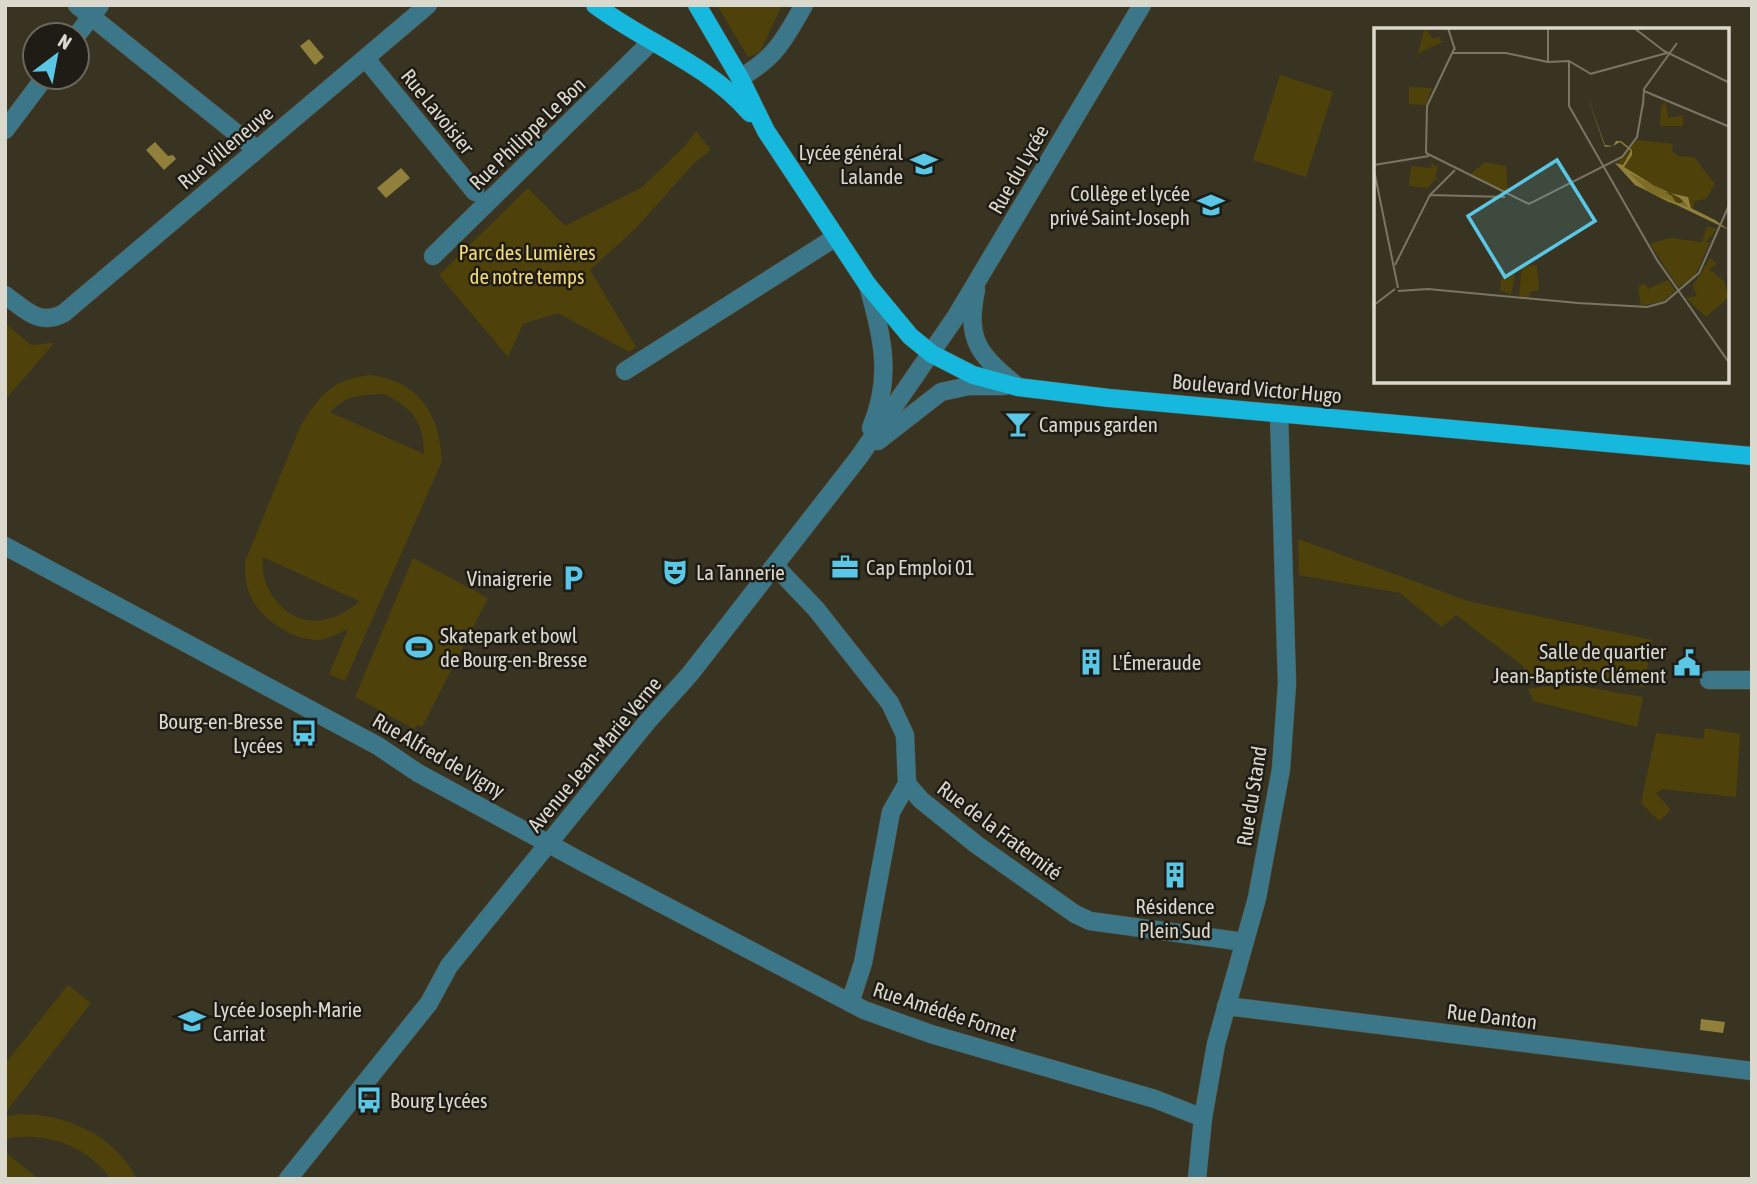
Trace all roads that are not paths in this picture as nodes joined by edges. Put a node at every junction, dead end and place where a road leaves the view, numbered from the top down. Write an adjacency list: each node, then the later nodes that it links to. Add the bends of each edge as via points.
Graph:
1 (428, 5): 8 (street, Rue Villeneuve)
2 (595, 5): 7 (main road)
3 (697, 5): 9 (main road)
4 (804, 5): 9 (street, via 777,50 763,65)
5 (1142, 5): 17 (street, Rue du Lycée)
6 (89, 9): 13 (street)
7 (652, 41): 12 (main road, via 735,96); 16 (street, Rue Philippe Le Bon)
8 (366, 58): 13 (street, Rue Villeneuve); 14 (street, Rue Lavoisier)
9 (740, 78): 12 (main road)
10 (34, 91): 11 (street)
11 (5, 130)
12 (766, 131): 15 (main road, Boulevard Victor Hugo)
13 (256, 149): 19 (street, Rue Villeneuve, via 64,313 48,320)
14 (475, 192)
15 (836, 237): 18 (main road, Boulevard Victor Hugo); 21 (street)
16 (433, 256)
17 (978, 280): 20 (street, Rue du Lycée); 22 (street, via 972,324 976,344)
18 (867, 284): 20 (main road, Boulevard Victor Hugo, via 910,336); 25 (street, via 885,371 879,409)
19 (5, 295)
20 (932, 354): 22 (main road, Boulevard Victor Hugo, via 972,375); 25 (street, Avenue Jean-Marie Verne)
21 (625, 372)
22 (1018, 387): 23 (main road, Boulevard Victor Hugo); 25 (street, via 969,386 942,392)
23 (1279, 413): 24 (main road, Boulevard Victor Hugo); 32 (street, Rue du Stand, via 1287,684 1281,769 1257,898)
24 (1752, 456)
25 (859, 457): 27 (street, Avenue Jean-Marie Verne)
26 (5, 546): 31 (street, Rue Alfred de Vigny)
27 (775, 566): 30 (street, Rue de la Fraternité, via 816,609 890,703 905,735); 31 (street, Avenue Jean-Marie Verne)
28 (1709, 680): 29 (street)
29 (1752, 680)
30 (907, 784): 32 (street, Rue de la Fraternité, via 977,845 1075,914 1090,921); 33 (street, Rue Amédée Fornet, via 891,812 863,964)
31 (550, 844): 33 (street, Rue Alfred de Vigny); 37 (street, Avenue Jean-Marie Verne, via 449,966 429,1003)
32 (1244, 942): 34 (street, Rue du Stand)
33 (850, 1003): 36 (street, Rue Amédée Fornet, via 911,1028 1155,1099)
34 (1226, 1006): 35 (street, Rue Danton); 36 (street, Rue du Stand)
35 (1752, 1071)
36 (1203, 1118): 38 (street, Rue du Stand)
37 (288, 1179)
38 (1197, 1179)

